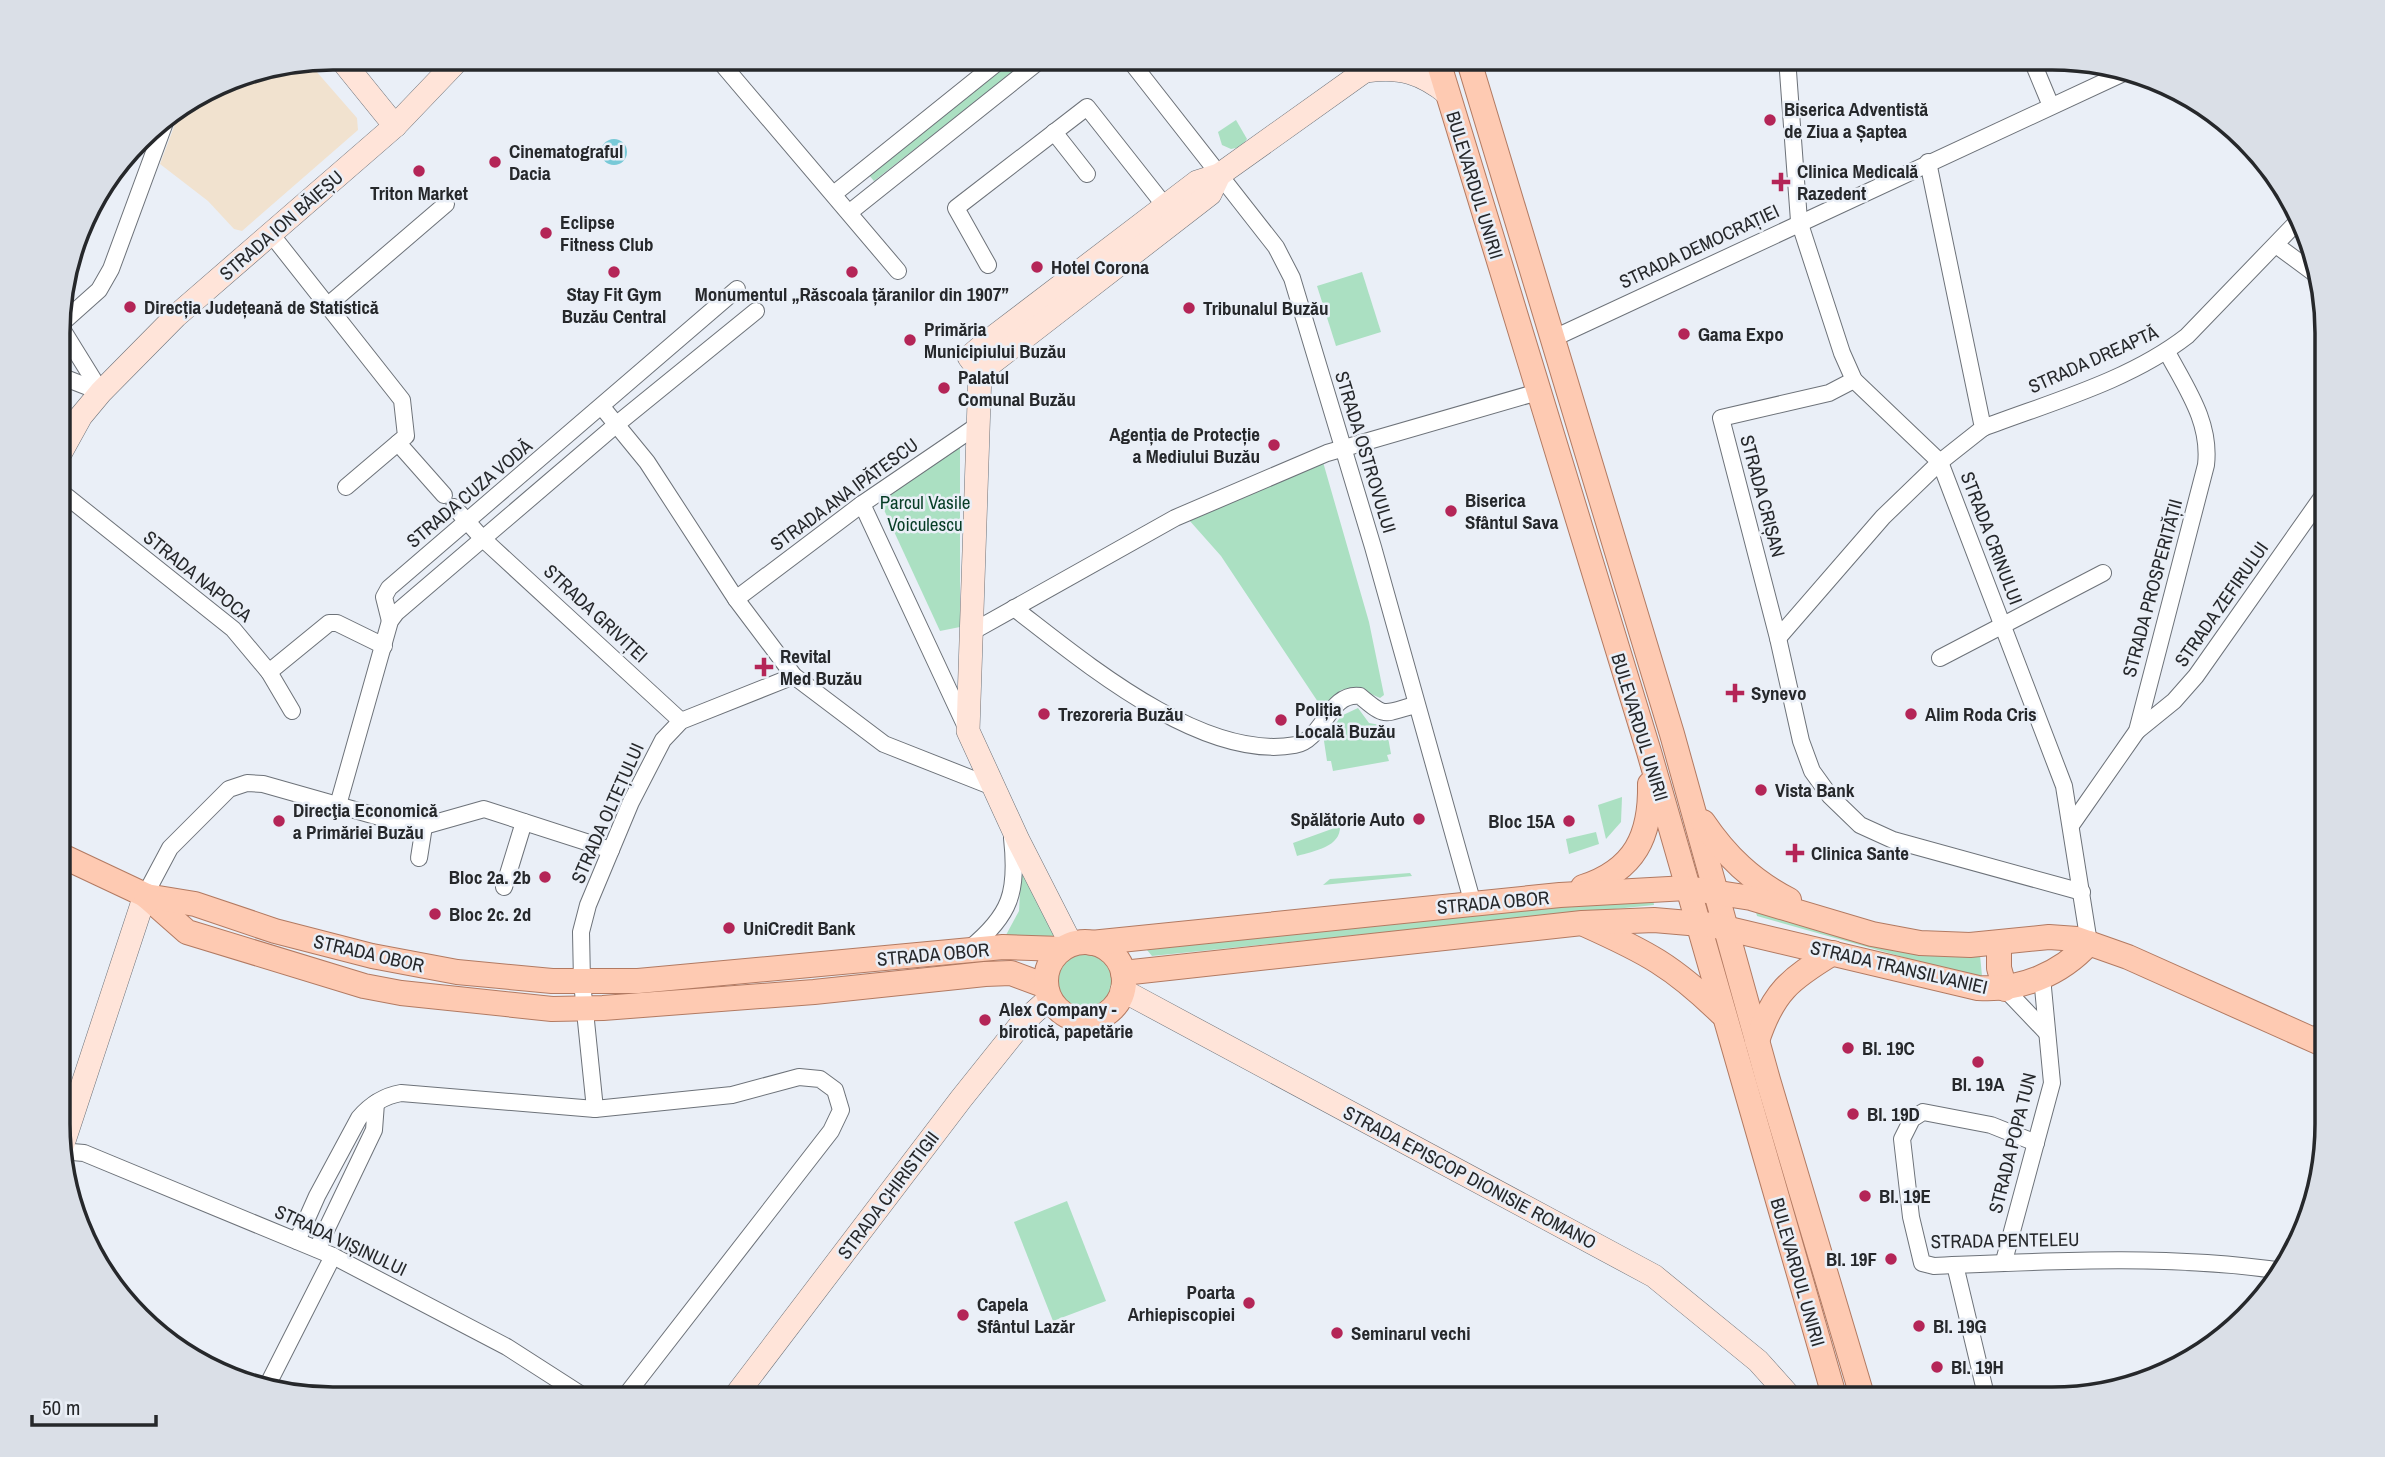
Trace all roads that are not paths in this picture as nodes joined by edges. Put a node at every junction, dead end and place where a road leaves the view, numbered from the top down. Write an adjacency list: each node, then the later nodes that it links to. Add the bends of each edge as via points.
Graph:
1 (350, 70): 16 (street)
2 (449, 70): 16 (street, STRADA ION BĂIEȘU)
3 (727, 70): 22 (street)
4 (988, 70): 22 (street)
5 (1028, 70): 25 (street)
6 (1137, 70): 21 (street, STRADA OSTROVULUI)
7 (1367, 70): 21 (street)
8 (1404, 70): 14 (street, via 1431,80)
9 (1441, 70): 14 (main road, BULEVARDUL UNIRII)
10 (1472, 70): 37 (main road, BULEVARDUL UNIRII)
11 (1788, 70): 26 (street)
12 (2036, 70): 15 (street)
13 (2114, 77): 15 (street, STRADA DEMOCRAȚIEI)
14 (1448, 94): 44 (main road, BULEVARDUL UNIRII)
15 (2051, 106): 19 (street, STRADA DEMOCRAȚIEI)
16 (396, 126): 28 (street, STRADA ION BĂIEȘU)
17 (1054, 132): 20 (street); 24 (street, via 1087,107); 30 (street, via 956,208)
18 (156, 139): 36 (street, via 111,269 99,290)
19 (1928, 162): 26 (street, STRADA DEMOCRAȚIEI); 48 (street)
20 (1087, 174)
21 (1219, 175): 24 (street, via 1197,182); 40 (street, via 1210,194); 51 (street, STRADA OSTROVULUI, via 1276,247 1292,278)
22 (835, 193): 25 (street)
23 (446, 204): 34 (street)
24 (1165, 206): 40 (street)
25 (850, 212): 32 (street)
26 (1799, 221): 37 (street, STRADA DEMOCRAȚIEI); 42 (street)
27 (2292, 227): 29 (street, STRADA DREAPTĂ)
28 (271, 234): 34 (street); 43 (street, STRADA ION BĂIEȘU, via 176,316)
29 (2276, 245): 31 (street); 39 (street, STRADA DREAPTĂ)
30 (988, 265)
31 (2307, 268)
32 (898, 271)
33 (737, 289): 45 (street, STRADA CUZA VODĂ)
34 (327, 306): 50 (street, via 402,400)
35 (756, 312): 46 (street)
36 (71, 316)
37 (1554, 338): 78 (main road, BULEVARDUL UNIRII)
38 (70, 342): 43 (street)
39 (2167, 352): 48 (street, STRADA DREAPTĂ); 74 (street, STRADA PROSPERITĂȚII, via 2198,409 2208,443)
40 (974, 365): 47 (street)
41 (70, 380): 43 (street)
42 (1854, 380): 52 (street); 65 (street, STRADA CRIȘAN, via 1829,393 1721,418)
43 (101, 392): 49 (street, STRADA ION BĂIEȘU)
44 (1538, 392): 51 (street); 75 (main road, BULEVARDUL UNIRII)
45 (602, 407): 46 (street); 57 (street, STRADA CUZA VODĂ)
46 (617, 424): 58 (street); 60 (street)
47 (978, 425): 55 (street, STRADA ANA IPĂTESCU); 64 (street)
48 (1983, 428): 52 (street, STRADA CRINULUI)
49 (70, 436)
50 (402, 439): 53 (street); 57 (street, STRADA GRIVIȚEI)
51 (1342, 447): 61 (street, via 1175,518); 70 (street, STRADA OSTROVULUI)
52 (1940, 462): 63 (street, STRADA CRINULUI); 65 (street, via 1883,517)
53 (346, 486)
54 (70, 499): 68 (street, STRADA NAPOCA, via 233,629)
55 (862, 504): 60 (street, STRADA ANA IPĂTESCU); 73 (street)
56 (2315, 507): 74 (street, STRADA ZEFIRULUI, via 2196,676)
57 (468, 523): 58 (street, STRADA GRIVIȚEI); 62 (street, STRADA CUZA VODĂ, via 385,593)
58 (482, 538): 62 (street); 72 (street, STRADA GRIVIȚEI)
59 (2103, 573): 63 (street)
60 (736, 598): 69 (street)
61 (1013, 608): 64 (street); 70 (street, via 1150,706 1190,727 1230,739 1271,747 1296,745 1314,734 1340,702 1355,696 1386,713)
62 (390, 621): 66 (street, STRADA CUZA VODĂ)
63 (2003, 624): 67 (street); 80 (street, STRADA CRINULUI, via 2064,786)
64 (970, 633): 73 (street)
65 (1778, 638): 89 (street, STRADA CRIȘAN, via 1812,771 1860,825 1926,851)
66 (384, 646): 68 (street, via 333,623); 77 (street, STRADA CUZA VODĂ)
67 (1940, 658)
68 (269, 672): 71 (street, STRADA NAPOCA)
69 (794, 676): 72 (street, STRADA OLTEȚULUI); 76 (street, via 884,744)
70 (1415, 705): 92 (street, STRADA OSTROVULUI)
71 (292, 711)
72 (681, 721): 83 (street, STRADA OLTEȚULUI, via 663,740)
73 (968, 731): 76 (street)
74 (2137, 731): 80 (street, STRADA PROSPERITĂȚII)
75 (1649, 752): 87 (main road, BULEVARDUL UNIRII); 91 (main road, via 1649,818 1636,851 1617,871)
76 (993, 787): 81 (street)
77 (338, 805): 82 (street); 90 (street, via 263,784 229,789 170,848)
78 (1693, 808): 88 (main road, BULEVARDUL UNIRII); 95 (main road, via 1746,873)
79 (524, 822): 82 (street, via 484,809); 83 (street); 86 (street)
80 (2072, 824): 89 (street, STRADA CRINULUI)
81 (1011, 825): 100 (street); 101 (street, via 1015,863 1011,898 994,929)
82 (424, 826): 84 (street)
83 (611, 850): 105 (street, STRADA OLTEȚULUI, via 581,932)
84 (419, 858)
85 (70, 860): 90 (main road)
86 (504, 887)
87 (1687, 888): 88 (main road, STRADA TRANSILVANIEI); 91 (main road, STRADA TRANSILVANIEI); 94 (main road, BULEVARDUL UNIRII)
88 (1716, 891): 95 (main road, STRADA TRANSILVANIEI); 96 (main road, BULEVARDUL UNIRII)
89 (2082, 892): 99 (street, STRADA CRINULUI)
90 (145, 895): 105 (main road, STRADA OBOR, via 195,904 372,956 457,972); 108 (main road, STRADA OBOR, via 187,932 364,986 464,1002); 115 (street)
91 (1560, 895): 92 (main road, STRADA OBOR)
92 (1473, 904): 100 (main road, STRADA OBOR)
93 (1582, 923): 94 (main road, STRADA OBOR); 104 (main road, STRADA OBOR); 109 (main road, via 1666,964)
94 (1698, 923): 96 (main road, STRADA TRANSILVANIEI); 109 (main road, BULEVARDUL UNIRII)
95 (1836, 924): 98 (main road, STRADA TRANSILVANIEI, via 1920,943)
96 (1726, 927): 102 (main road, STRADA TRANSILVANIEI); 112 (main road, BULEVARDUL UNIRII)
97 (2032, 938): 98 (main road, STRADA TRANSILVANIEI); 99 (main road, STRADA TRANSILVANIEI); 103 (main road)
98 (2000, 943): 106 (main road, via 1999,968)
99 (2089, 943): 103 (main road, STRADA TRANSILVANIEI); 111 (main road, STRADA TRANSILVANIEI)
100 (1075, 945): 101 (main road, STRADA OBOR); 104 (main road, via 1112,953); 107 (main road, via 1049,965)
101 (968, 950): 105 (main road, STRADA OBOR, via 638,981)
102 (1833, 953): 106 (main road, STRADA TRANSILVANIEI, via 1978,988); 112 (main road, via 1783,987 1766,1013)
103 (2042, 976): 106 (main road, STRADA TRANSILVANIEI); 110 (street, STRADA POPA TUN)
104 (1123, 981): 107 (main road, via 1119,999 1106,1013 1086,1020 1065,1014); 128 (street, STRADA EPISCOP DIONISIE ROMANO, via 1654,1276 1758,1361)
105 (582, 982): 108 (street, STRADA OLTEȚULUI)
106 (2005, 989): 110 (street)
107 (1048, 992): 108 (main road, STRADA OBOR, via 1011,973); 127 (street, STRADA CHIRISTIGII)
108 (586, 1009): 114 (street)
109 (1723, 1015): 129 (main road, BULEVARDUL UNIRII)
110 (2047, 1033): 116 (street, STRADA POPA TUN, via 2052,1083)
111 (2315, 1034)
112 (1757, 1041): 130 (main road, BULEVARDUL UNIRII)
113 (376, 1103): 114 (street, via 401,1093); 118 (street, via 359,1118); 119 (street, via 374,1130)
114 (595, 1109): 126 (street, via 732,1095 799,1077 820,1079 835,1090 841,1110 831,1131)
115 (70, 1121)
116 (2036, 1143): 121 (street, STRADA POPA TUN); 122 (street, STRADA PENTELEU, via 1979,1123 1923,1112 1912,1119 1902,1139 1919,1259 1927,1266)
117 (72, 1152): 118 (street, STRADA VIȘINULUI, via 84,1153)
118 (297, 1241): 119 (street, STRADA VIȘINULUI)
119 (317, 1249): 120 (street, STRADA VIȘINULUI)
120 (333, 1256): 124 (street); 125 (street, STRADA VIȘINULUI, via 507,1347)
121 (2004, 1261): 122 (street, STRADA PENTELEU); 123 (street, STRADA PENTELEU, via 2173,1261)
122 (1955, 1265): 131 (street)
123 (2271, 1270)
124 (270, 1379)
125 (569, 1387)
126 (631, 1387)
127 (742, 1387)
128 (1781, 1387)
129 (1832, 1387)
130 (1859, 1387)
131 (1984, 1387)

